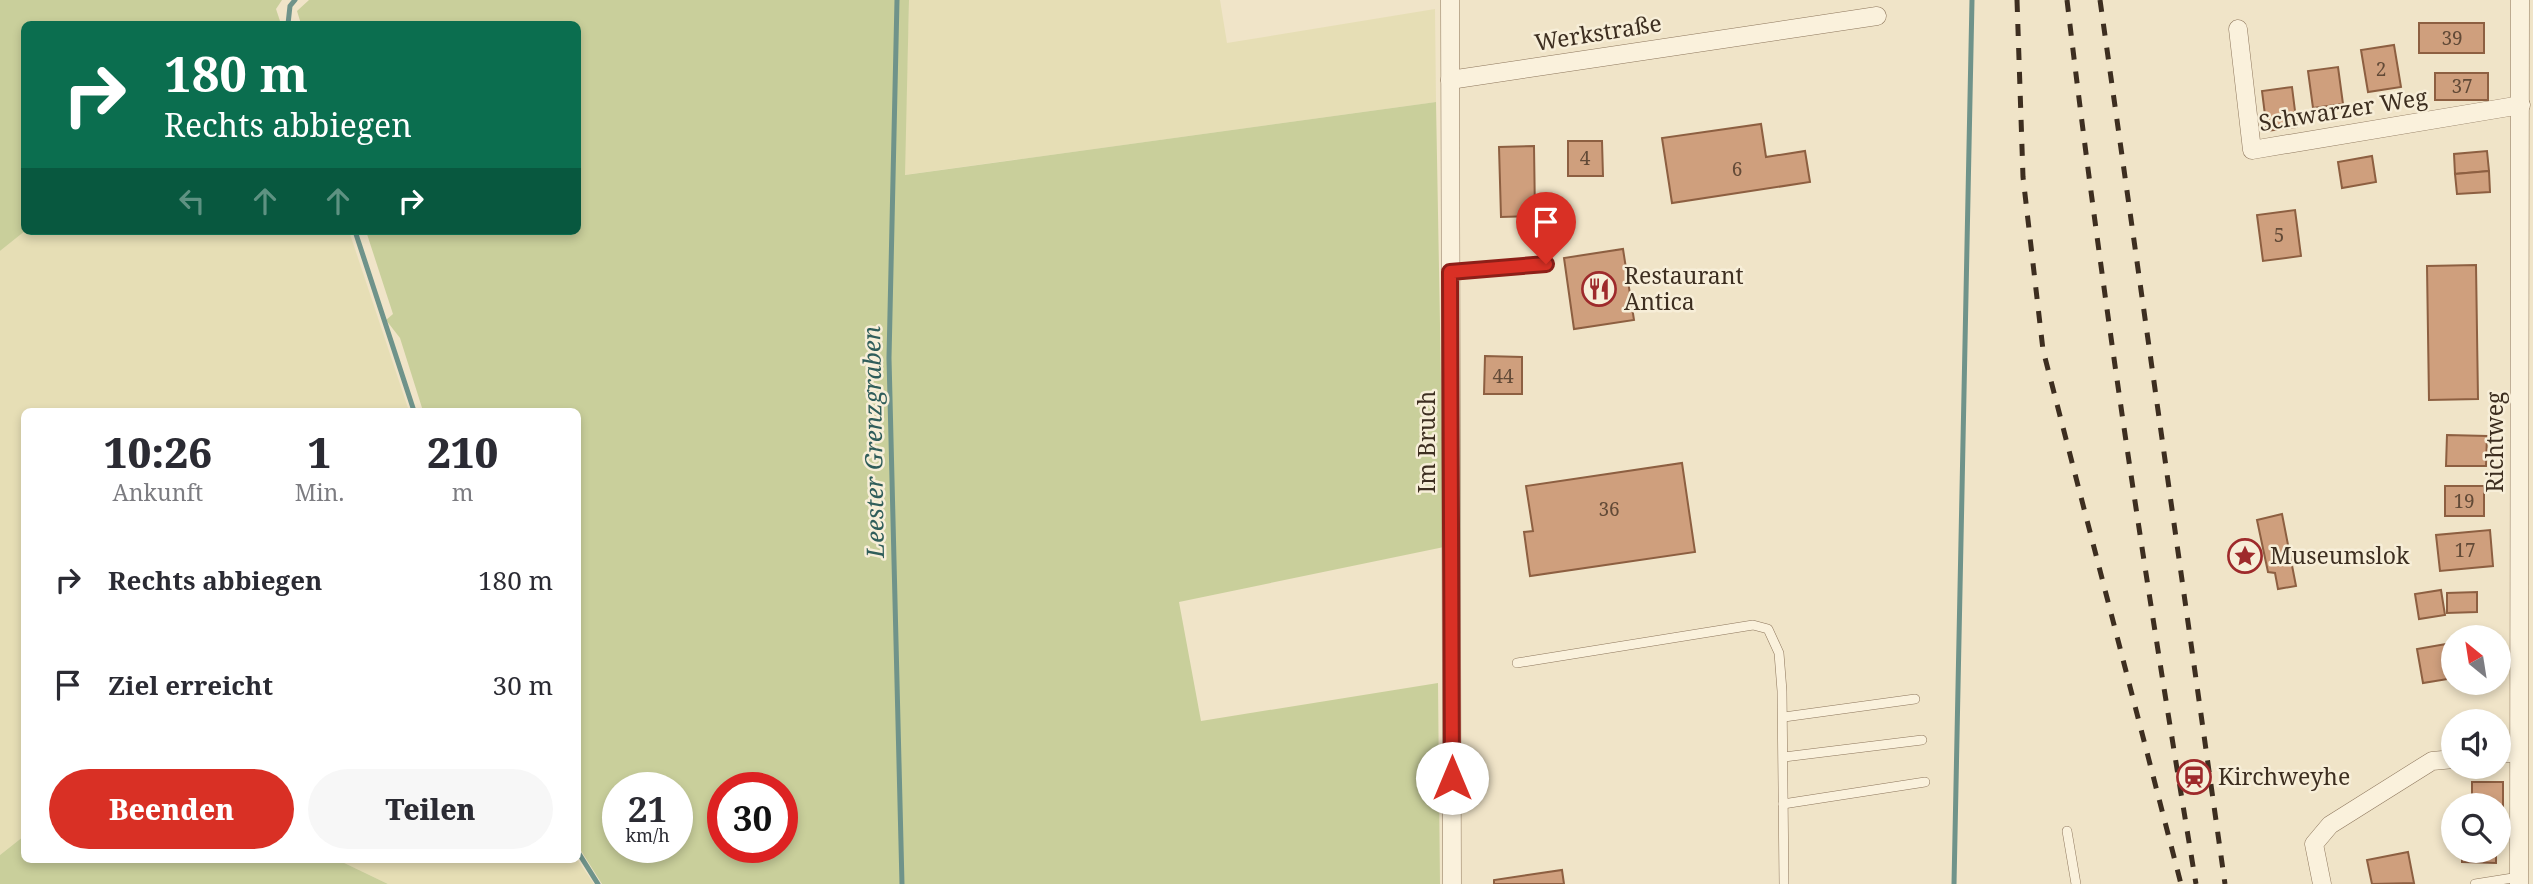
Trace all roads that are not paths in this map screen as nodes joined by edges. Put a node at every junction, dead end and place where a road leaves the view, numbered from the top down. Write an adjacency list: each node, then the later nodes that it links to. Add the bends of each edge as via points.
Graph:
1 (1450, 0): 6 (street, Im Bruch)
2 (2520, 0): 5 (street, Richtweg)
3 (1877, 16): 6 (street, Werkstraße)
4 (2238, 29): 7 (street, Schwarzer Weg, via 2252,150)
5 (2527, 39): 7 (street, Richtweg)
6 (1450, 80): 10 (street, Im Bruch)
7 (2521, 105): 9 (street, Richtweg)
8 (1546, 264): 10 (lane)
9 (2526, 264): 11 (street, Richtweg)
10 (1450, 272): 24 (street, Im Bruch)
11 (2526, 583): 16 (street, Richtweg)
12 (1517, 663): 14 (lane, via 1753,625 1768,629 1775,638)
13 (1915, 699): 14 (lane)
14 (1784, 717): 18 (lane)
15 (1922, 740): 18 (lane)
16 (2518, 752): 17 (street); 23 (street, Richtweg)
17 (2511, 753)
18 (1784, 757): 21 (lane)
19 (2441, 760): 27 (street, via 2432,761 2330,825 2314,844)
20 (1925, 782): 21 (lane)
21 (1783, 804): 25 (lane)
22 (2067, 831): 26 (lane)
23 (2519, 880): 28 (lane)
24 (1452, 884)
25 (1784, 884)
26 (2076, 884)
27 (2322, 884)
28 (2475, 884)

